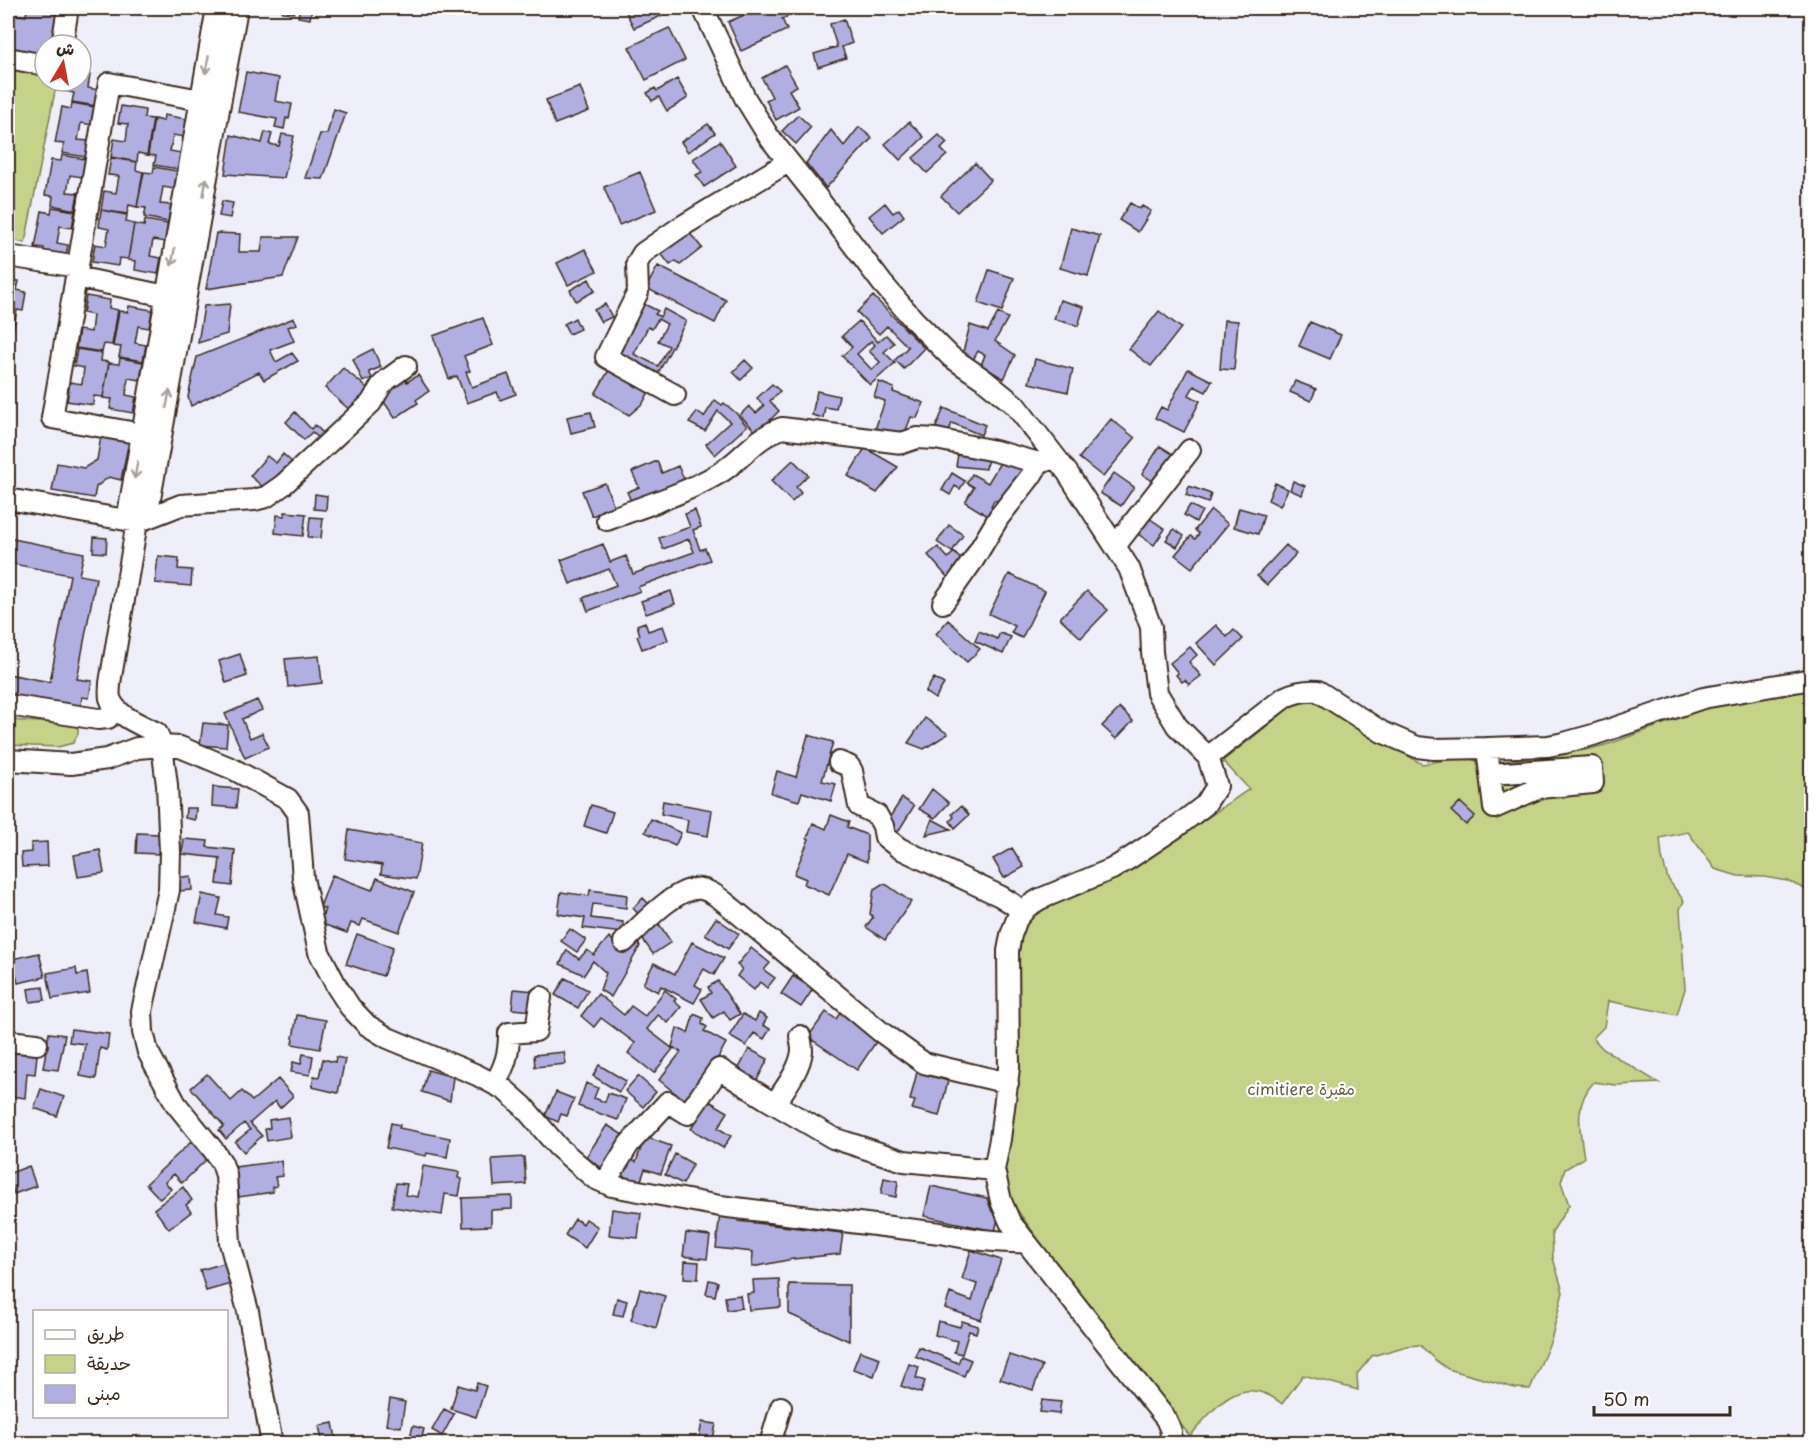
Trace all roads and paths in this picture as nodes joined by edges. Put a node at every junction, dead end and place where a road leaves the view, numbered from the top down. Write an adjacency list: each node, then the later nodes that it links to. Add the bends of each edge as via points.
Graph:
1 (68, 8): 5 (street)
2 (217, 8): 8 (street, one-way to 8)
3 (237, 8): 19 (street, one-way to 3, via 150,499)
4 (703, 8): 9 (street, via 745,98)
5 (64, 33)
6 (8, 58): 7 (street)
7 (33, 63)
8 (201, 100): 11 (street, via 109,83); 12 (street, one-way to 12)
9 (788, 162): 14 (street, via 679,228 643,253 637,263 638,292 606,357); 17 (street, via 915,320 951,357 1015,405)
10 (8, 256): 11 (street)
11 (77, 272): 12 (street); 15 (street, via 52,418)
12 (166, 296): 15 (street)
13 (406, 366): 19 (street, via 388,379 370,403 306,465 266,497 182,505)
14 (675, 395)
15 (142, 434): 19 (street, one-way to 19)
16 (1190, 450): 21 (street)
17 (1048, 460): 20 (street, via 936,439 917,438 902,443 782,428 766,434 718,474); 21 (street); 22 (street, via 999,518)
18 (8, 499): 19 (street)
19 (136, 520): 25 (street, via 110,683 110,698)
20 (607, 520)
21 (1115, 546): 28 (street, via 1129,568 1151,627 1157,693 1177,726)
22 (943, 603)
23 (1812, 679): 27 (street, via 1703,698 1564,743)
24 (8, 705): 25 (street, via 98,719 108,718)
25 (115, 707): 26 (street, via 157,733)
26 (162, 746): 29 (street, via 71,764); 39 (street, via 197,753 288,799 298,813 303,878 319,952 350,1007 367,1025 388,1038); 45 (street, via 169,825 169,890 142,1011 143,1032 148,1052 176,1104 214,1151 226,1175 230,1243 248,1311)
27 (1487, 748): 28 (street, via 1417,747 1382,732 1318,691 1307,690 1285,697); 31 (street)
28 (1208, 757): 32 (street, via 1217,786 1205,805 1112,869 1040,899)
29 (8, 760)
30 (839, 762): 32 (street, via 849,766 859,806 877,815 885,837 899,848 1000,896)
31 (1490, 774): 31 (street, via 1494,808 1539,788 1593,783 1592,767)
32 (1022, 913): 38 (street, via 1008,951)
33 (624, 942): 38 (street, via 676,896 691,889 703,889 924,1063)
34 (541, 997): 39 (street, via 536,1031 509,1033 506,1062)
35 (800, 1036): 40 (street, via 800,1057)
36 (8, 1041): 37 (street)
37 (36, 1044)
38 (1008, 1083): 41 (street)
39 (495, 1084): 42 (street, via 523,1106 558,1147)
40 (775, 1104): 41 (street, via 833,1138 904,1161); 42 (street, via 719,1069 688,1114 668,1102 629,1144)
41 (994, 1170): 43 (street, via 1000,1201)
42 (605, 1183): 43 (street, via 720,1206 972,1239)
43 (1026, 1242): 47 (street, via 1166,1419)
44 (781, 1407): 46 (street)
45 (272, 1443)
46 (770, 1443)
47 (1170, 1443)

